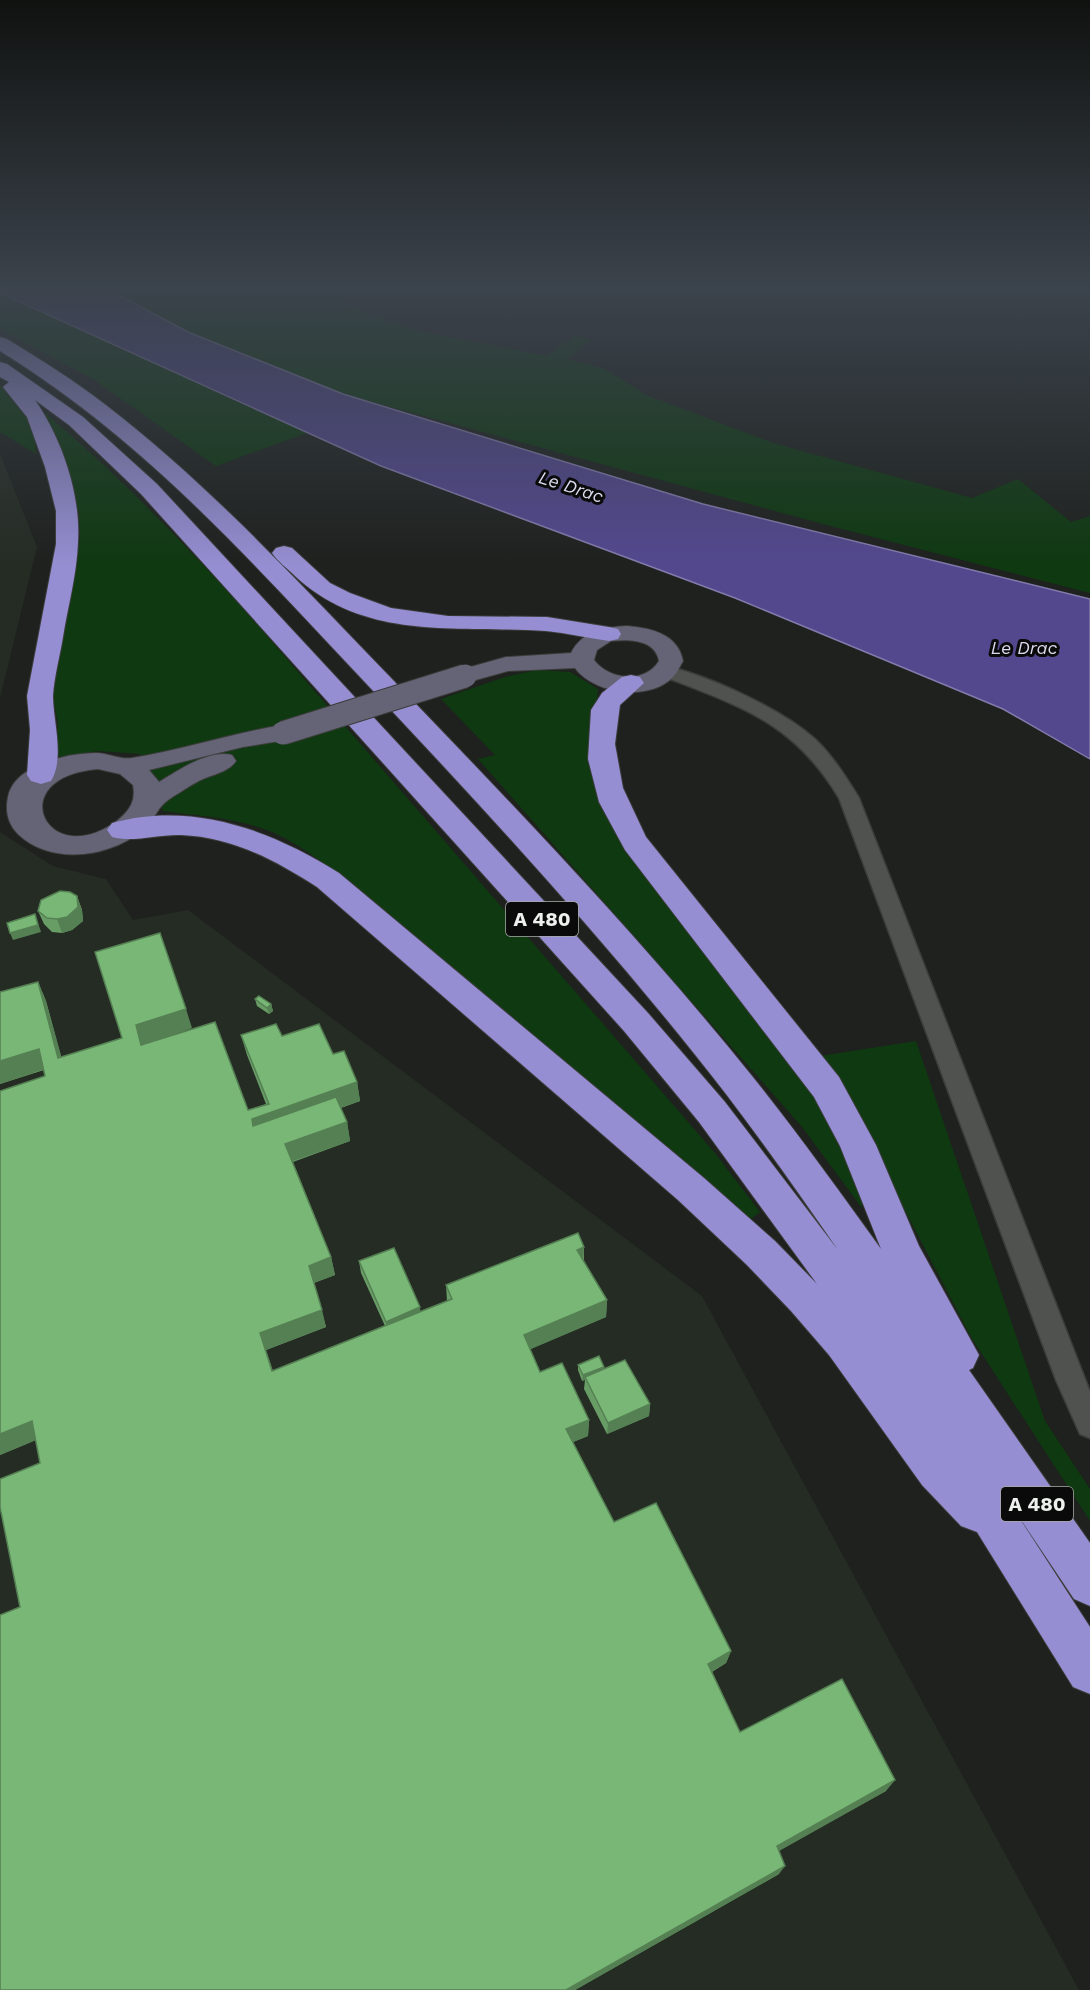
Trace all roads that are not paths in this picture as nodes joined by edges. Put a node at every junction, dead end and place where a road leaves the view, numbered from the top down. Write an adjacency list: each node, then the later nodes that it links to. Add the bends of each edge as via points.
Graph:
1 (4, 380): 11 (highway, via 37,417 67,511 68,544 40,696 44,730)
2 (17, 380): 18 (highway, A 480, via 76,421 149,489 636,1022 712,1112 854,1302 959,1455)
3 (61, 380): 4 (highway, A 480)
4 (69, 385): 5 (highway, via 94,393 173,450 305,574 341,598 387,615 426,622 547,624); 17 (highway, A 480, via 177,474 440,746 587,907 739,1085)
5 (609, 634): 6 (main road, via 588,644); 7 (main road, via 636,633 659,641 670,656)
6 (582, 660): 8 (main road, via 598,677); 9 (main road, bridge, via 506,664)
7 (666, 671): 8 (main road, via 651,680); 16 (street, via 756,708 791,729 823,758 849,798)
8 (631, 683): 17 (highway, via 609,701 603,717 602,761 621,821 827,1087 858,1145 902,1252 940,1326 974,1376)
9 (278, 735): 10 (main road, via 243,739); 12 (main road, via 189,775)
10 (129, 767): 11 (main road, via 86,761); 12 (main road, via 145,781)
11 (41, 775): 13 (main road)
12 (148, 800): 14 (main road, via 139,816)
13 (8, 804): 15 (main road, via 15,825)
14 (122, 830): 15 (main road, via 101,841 76,846); 18 (highway, via 180,824 216,829 267,845 328,880 761,1253 843,1342 937,1470)
15 (13, 838)
16 (1090, 1424)
17 (984, 1426): 19 (highway, A 480)
18 (1005, 1538): 20 (highway, A 480)
19 (1090, 1583)
20 (1090, 1670)

